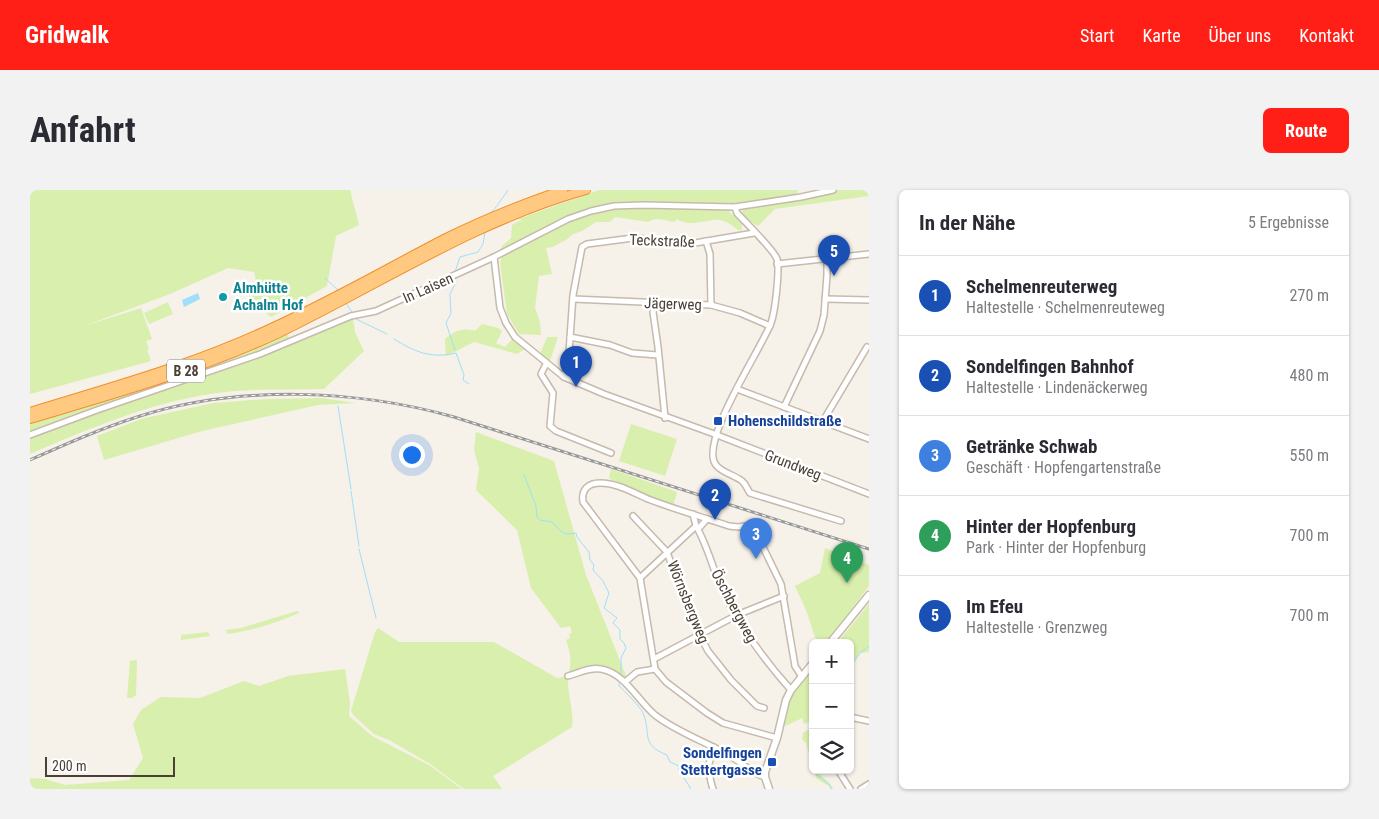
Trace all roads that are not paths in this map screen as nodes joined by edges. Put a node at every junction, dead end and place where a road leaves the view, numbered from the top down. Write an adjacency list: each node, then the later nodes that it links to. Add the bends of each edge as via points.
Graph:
1 (563, 190): 5 (highway, B 28)
2 (586, 190): 5 (highway, B 28)
3 (833, 190): 4 (street, In Laisen)
4 (735, 206): 6 (street); 9 (street, In Laisen, via 614,206 568,220)
5 (517, 211): 15 (highway, B 28, via 467,232)
6 (754, 233): 7 (street, Teckstraße); 11 (street, via 772,251)
7 (706, 242): 12 (street, Teckstraße, via 633,238 587,244 580,252); 17 (street, via 710,254)
8 (869, 254): 10 (street)
9 (494, 257): 22 (street, Grundweg, via 500,308 506,323 514,337); 30 (street, In Laisen, via 376,311 351,316 260,354)
10 (827, 259): 11 (street); 13 (street)
11 (777, 264): 18 (street, via 776,301)
12 (573, 299): 16 (street, Jägerweg); 19 (street, Teckstraße)
13 (825, 299): 14 (street); 25 (street, via 820,331)
14 (869, 300)
15 (333, 302): 26 (highway, B 28, via 192,362); 28 (highway, B 28, via 264,339 206,364)
16 (656, 304): 17 (street, Jägerweg); 21 (street, via 653,312)
17 (710, 305): 18 (street, Jägerweg)
18 (770, 326): 24 (street)
19 (570, 337): 21 (street, via 632,353); 23 (street, Teckstraße)
20 (867, 347): 29 (street)
21 (658, 355): 27 (street)
22 (546, 364): 23 (street, Grundweg); 33 (street, via 541,374 553,393 550,426)
23 (564, 377): 27 (street, Grundweg)
24 (737, 389): 25 (street); 31 (street)
25 (784, 406): 29 (street)
26 (30, 412)
27 (665, 418): 31 (street, Grundweg)
28 (30, 419)
29 (823, 422): 32 (street)
30 (30, 435)
31 (717, 435): 34 (street, Grundweg); 38 (street, via 716,466 742,480 750,493)
32 (869, 439)
33 (611, 454)
34 (869, 494)
35 (693, 514): 37 (street); 39 (street, Öschbergweg); 41 (street, via 616,485 589,485 583,502)
36 (633, 516): 40 (street, Wörnsbergweg)
37 (707, 519): 39 (street); 43 (street, via 729,526 745,526 762,545)
38 (841, 522)
39 (697, 527): 40 (street); 44 (street, Öschbergweg, via 726,597)
40 (668, 552): 41 (street); 45 (street, Wörnsbergweg)
41 (640, 578): 47 (street)
42 (869, 595): 46 (street)
43 (784, 596): 44 (street); 51 (street, via 796,666)
44 (738, 616): 45 (street); 53 (street, Öschbergweg, via 768,665)
45 (698, 634): 47 (street); 54 (street, Wörnsbergweg, via 731,680 757,706)
46 (833, 639)
47 (654, 659): 48 (street)
48 (655, 668): 52 (street, via 637,672); 57 (street, via 666,682 723,723)
49 (809, 668): 51 (street)
50 (568, 676): 52 (street, via 588,669 602,669)
51 (802, 677): 53 (street)
52 (625, 682): 58 (street, via 657,716)
53 (791, 690): 57 (street)
54 (764, 708)
55 (854, 718): 56 (street)
56 (869, 721)
57 (777, 738): 60 (street)
58 (714, 747): 60 (street); 62 (street, via 708,769)
59 (841, 774): 64 (street)
60 (764, 777): 63 (street)
61 (869, 784): 65 (street)
62 (713, 789)
63 (768, 789)
64 (850, 789)
65 (861, 789)

